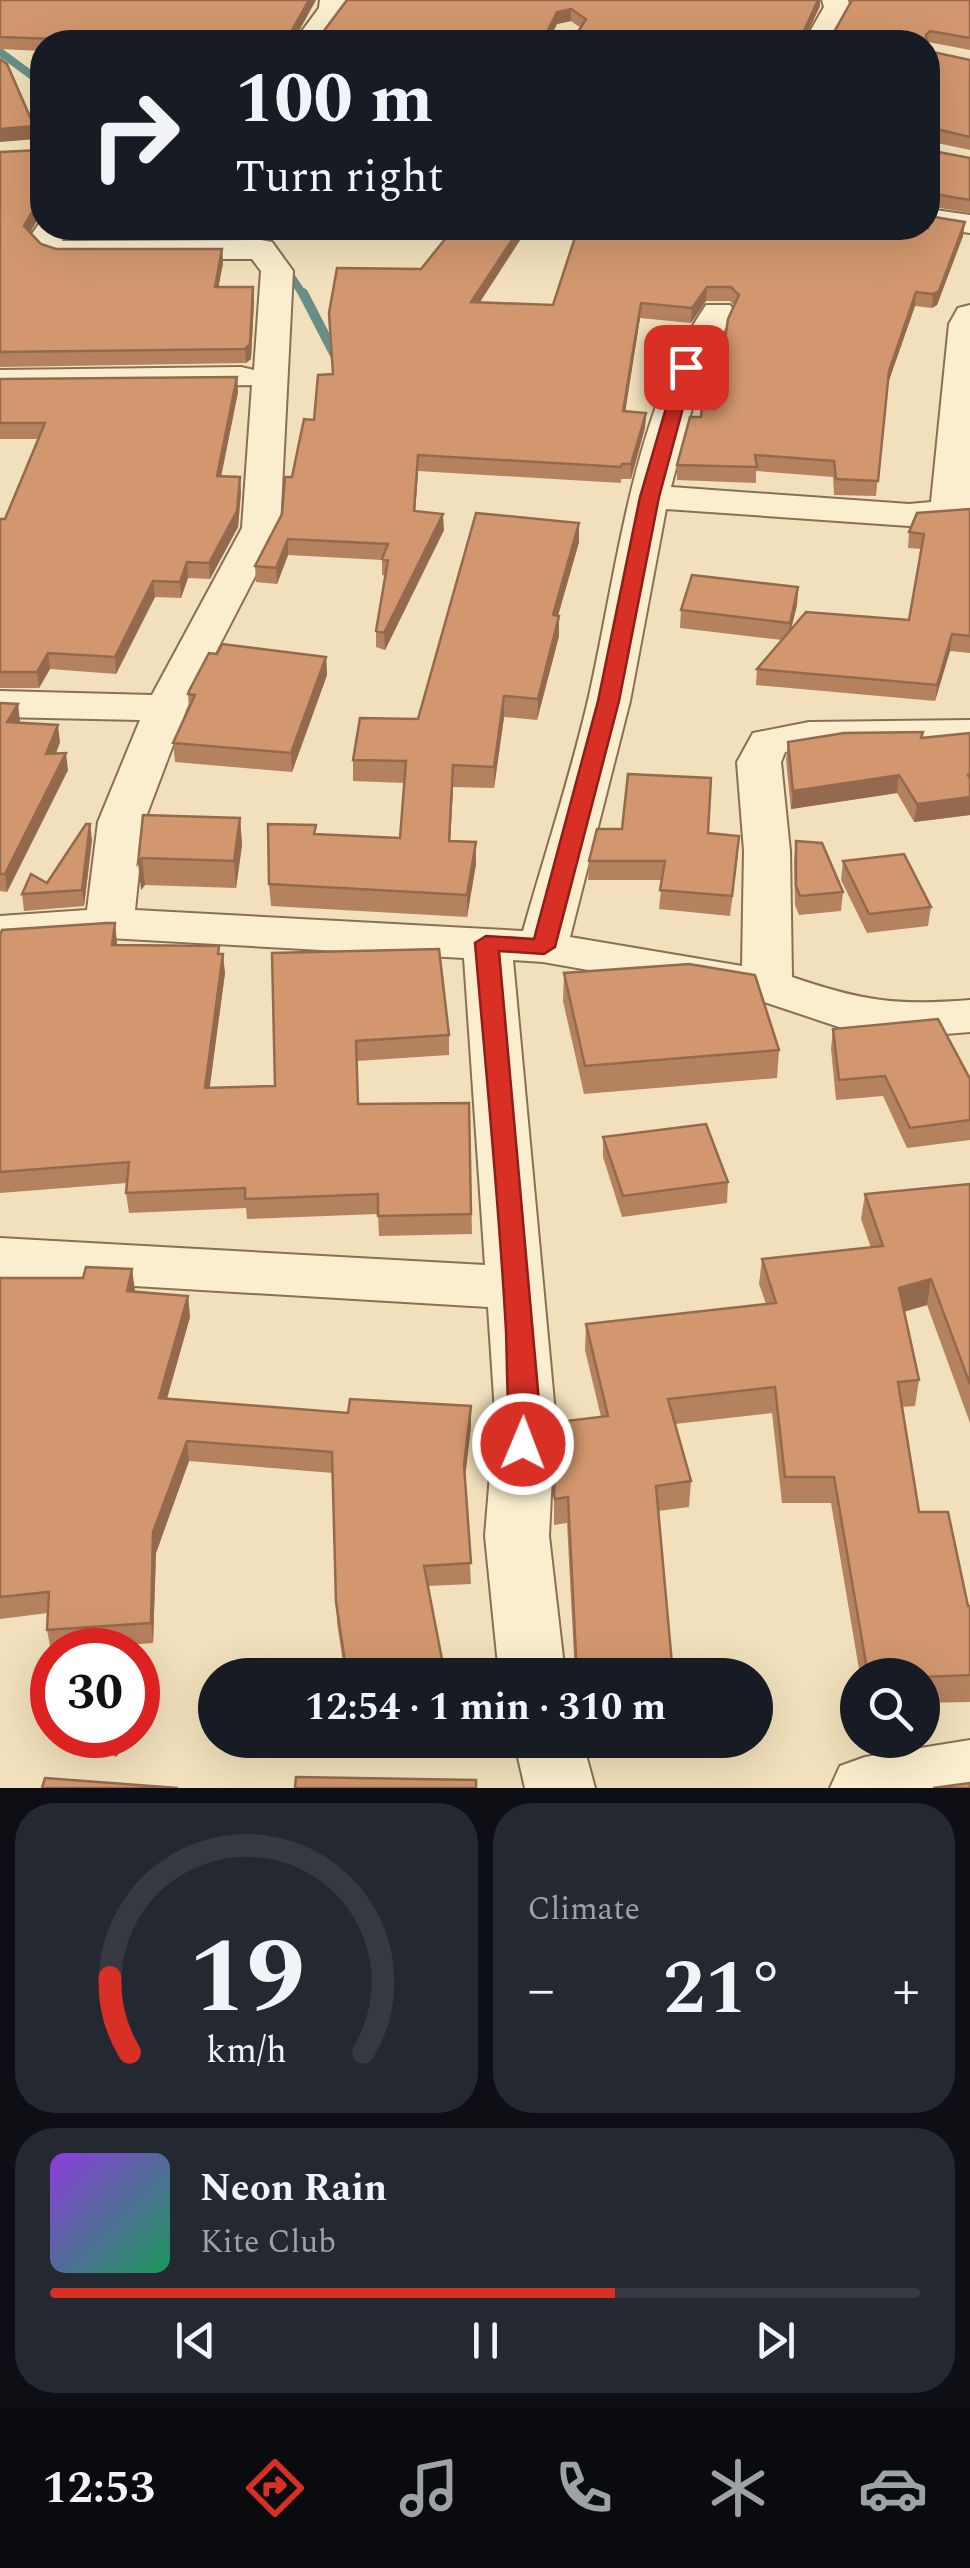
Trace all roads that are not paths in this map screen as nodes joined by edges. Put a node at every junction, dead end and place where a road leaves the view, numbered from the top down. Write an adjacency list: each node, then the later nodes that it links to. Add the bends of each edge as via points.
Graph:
1 (333, 0): 3 (street)
2 (835, 0): 4 (street)
3 (316, 30)
4 (828, 30)
5 (940, 220): 6 (street)
6 (970, 224)
7 (46, 240): 10 (street, via 58,250 264,250 277,271)
8 (718, 312): 12 (street, via 686,367)
9 (970, 315): 13 (street)
10 (270, 377): 11 (street); 15 (street, via 262,528)
11 (0, 380)
12 (650, 497): 13 (street, via 909,515); 20 (street, via 608,701)
13 (959, 511)
14 (0, 704): 15 (street)
15 (166, 708): 17 (street, via 122,822)
16 (970, 733): 21 (street, via 809,735 762,749)
17 (109, 923): 18 (street); 19 (street)
18 (0, 931)
19 (486, 943): 20 (street); 24 (street)
20 (544, 947): 21 (street)
21 (767, 986): 22 (street, via 851,1015)
22 (970, 1016)
23 (0, 1258): 24 (street)
24 (517, 1288): 25 (street, via 525,1413 517,1536)
25 (530, 1658)
26 (552, 1758): 28 (street)
27 (970, 1770): 29 (street)
28 (560, 1788)
29 (865, 1788)

